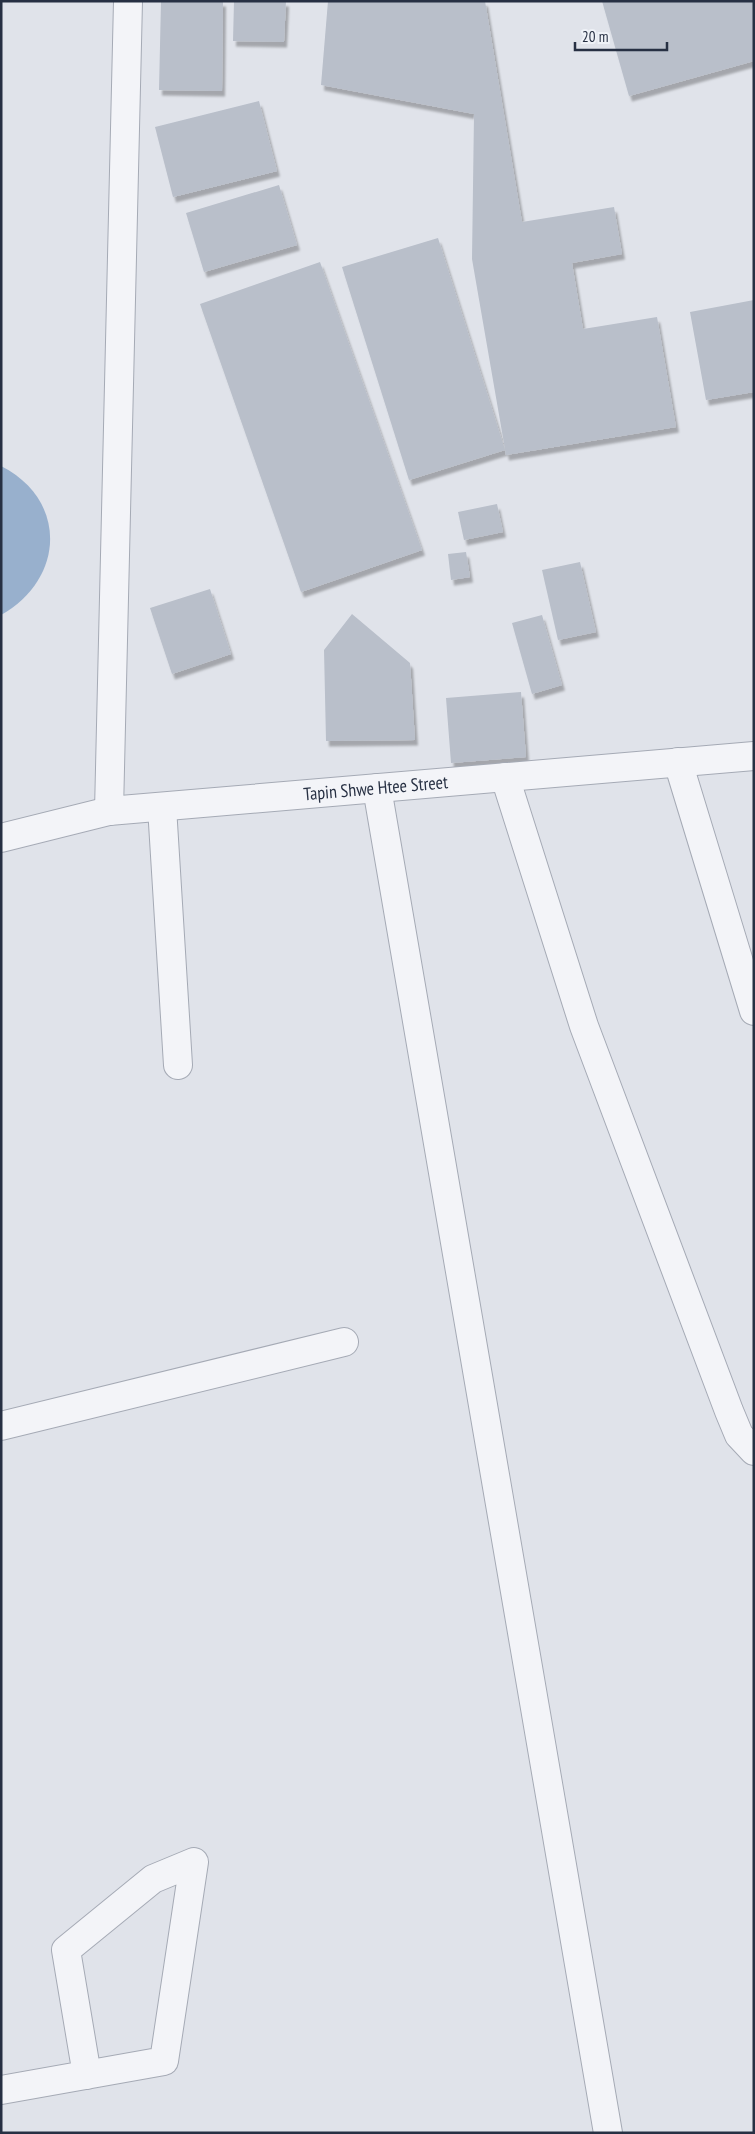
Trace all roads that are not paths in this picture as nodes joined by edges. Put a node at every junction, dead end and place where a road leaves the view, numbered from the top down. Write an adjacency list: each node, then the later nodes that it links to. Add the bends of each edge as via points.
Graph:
1 (128, 1): 7 (street)
2 (754, 756): 3 (street, Tapin Shwe Htee Street)
3 (678, 762): 4 (street, Tapin Shwe Htee Street); 9 (street)
4 (505, 777): 5 (street, Tapin Shwe Htee Street); 13 (street, via 584,1026 729,1411 739,1436)
5 (377, 788): 6 (street, Tapin Shwe Htee Street); 16 (street)
6 (162, 807): 7 (street, Tapin Shwe Htee Street); 10 (street)
7 (109, 811): 8 (street, Tapin Shwe Htee Street)
8 (1, 838)
9 (754, 1011)
10 (178, 1065)
11 (344, 1342): 12 (street)
12 (1, 1426)
13 (754, 1451)
14 (87, 2075): 14 (street, via 164,2061 194,1862 153,1879 66,1950); 15 (street)
15 (1, 2090)
16 (608, 2133)

